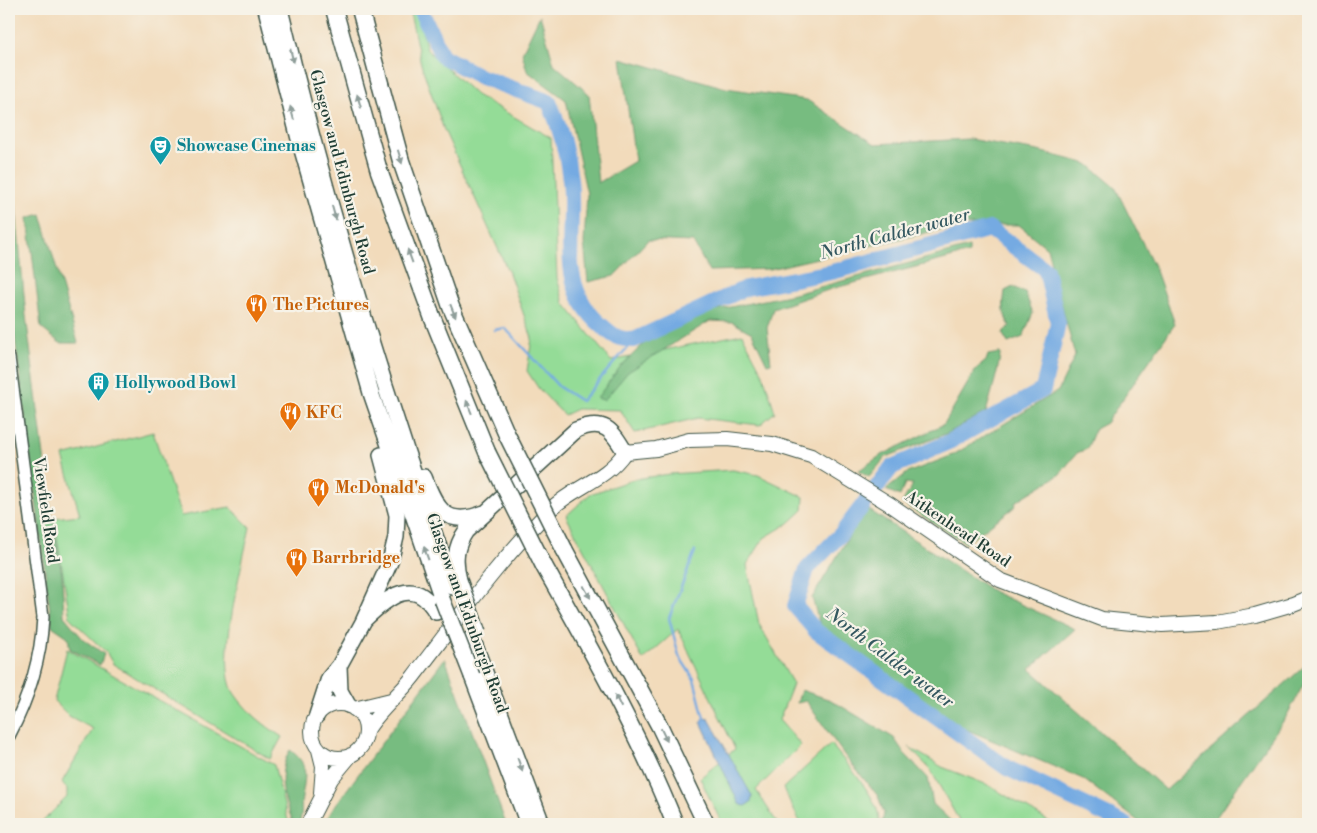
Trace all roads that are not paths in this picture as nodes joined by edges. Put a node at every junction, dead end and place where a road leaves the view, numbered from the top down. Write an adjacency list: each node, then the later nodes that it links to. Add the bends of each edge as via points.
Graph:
1 (266, 9): 5 (highway, Glasgow and Edinburgh Road, one-way to 1)
2 (280, 9): 6 (highway, Glasgow and Edinburgh Road, one-way to 6)
3 (334, 9): 26 (highway, one-way to 3, bridge, via 615,693 544,566 487,452 433,319 379,171)
4 (360, 9): 27 (highway, one-way to 27, bridge, via 401,161 451,307 506,435 660,727)
5 (299, 138): 12 (highway, Glasgow and Edinburgh Road, one-way to 5, via 371,393); 13 (highway, via 397,515 390,562)
6 (356, 289): 9 (highway, via 434,501 443,512 460,519); 10 (highway, Glasgow and Edinburgh Road, via 396,423)
7 (9, 358): 19 (street, Viewfield Road, via 43,618 37,666 23,708)
8 (625, 452): 9 (highway, via 614,433 607,428 588,425 576,430); 11 (main road, Aitkenhead Road, via 656,449 689,440 727,439 772,444 810,456 891,505 1000,580 1102,619 1162,625 1217,622 1255,615); 15 (main road, via 609,472 558,502 523,536)
9 (484, 513): 10 (highway, via 466,531 456,551)
10 (456, 583): 25 (highway, Glasgow and Edinburgh Road, one-way to 25)
11 (1308, 598)
12 (439, 605): 13 (highway, via 419,594 399,593 385,601); 24 (highway, Glasgow and Edinburgh Road)
13 (363, 622): 14 (highway)
14 (339, 666): 16 (highway, via 340,691); 17 (highway, via 329,678)
15 (396, 698): 16 (main road, via 377,705); 18 (main road, via 371,722)
16 (351, 707): 17 (main road, via 331,705); 18 (main road, via 363,719)
17 (317, 715): 20 (main road, via 312,732)
18 (366, 732): 21 (main road, via 362,745)
19 (9, 736)
20 (319, 750): 21 (main road, via 338,758); 22 (main road, via 323,766)
21 (352, 754): 22 (main road, via 336,770)
22 (320, 798): 23 (main road)
23 (308, 824)
24 (527, 824)
25 (542, 824)
26 (676, 824)
27 (706, 824)

